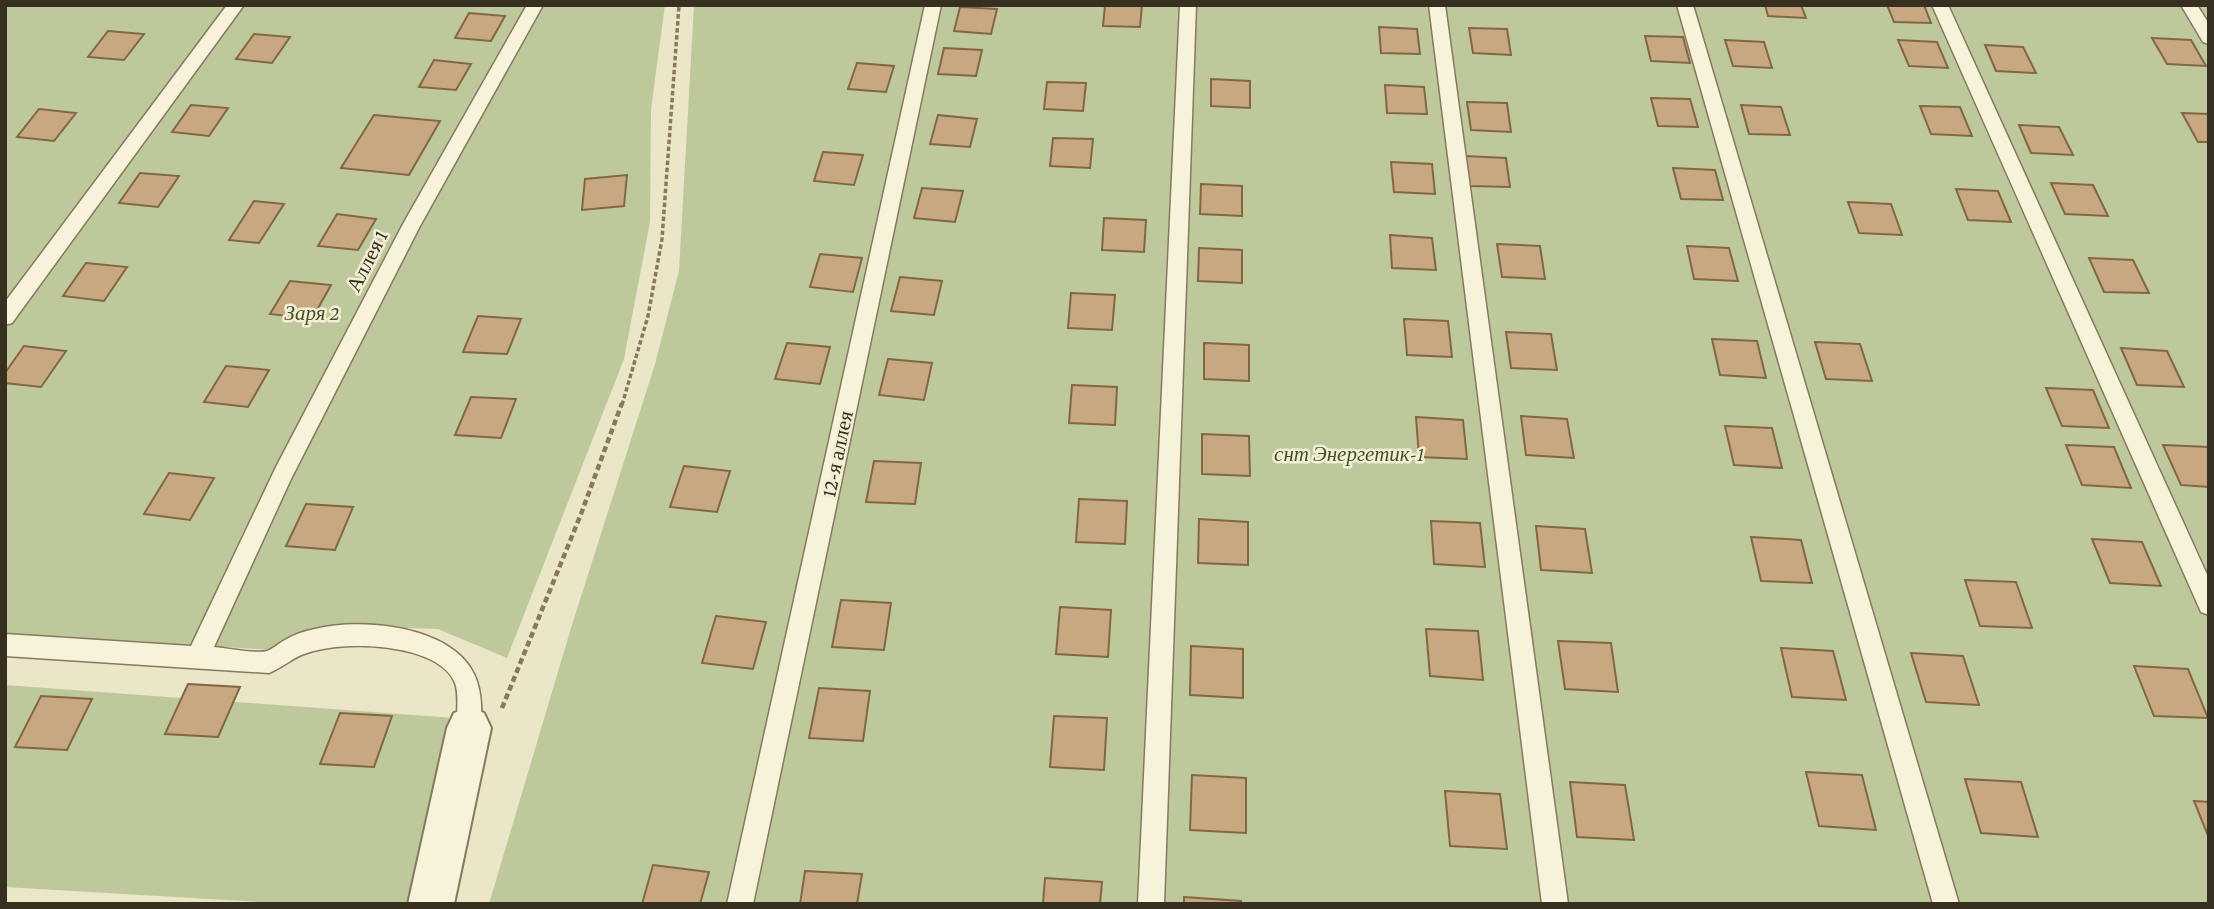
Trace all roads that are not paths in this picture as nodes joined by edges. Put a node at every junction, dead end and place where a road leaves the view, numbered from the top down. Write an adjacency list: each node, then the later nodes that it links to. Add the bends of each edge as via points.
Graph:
1 (236, 5): 10 (lane)
2 (536, 5): 13 (lane, Аллея 1, via 406,236 283,474)
3 (933, 5): 16 (lane, 12-я аллея)
4 (1188, 5): 17 (lane)
5 (1437, 5): 18 (lane)
6 (1685, 5): 19 (lane)
7 (1940, 5): 11 (lane)
8 (2189, 5): 9 (lane)
9 (2209, 38)
10 (5, 317)
11 (2209, 606)
12 (5, 645): 13 (lane)
13 (197, 658): 14 (lane, via 269,662 303,643 340,636 403,639 444,652 465,678)
14 (484, 721): 15 (street)
15 (432, 904)
16 (740, 904)
17 (1150, 904)
18 (1555, 904)
19 (1947, 904)

